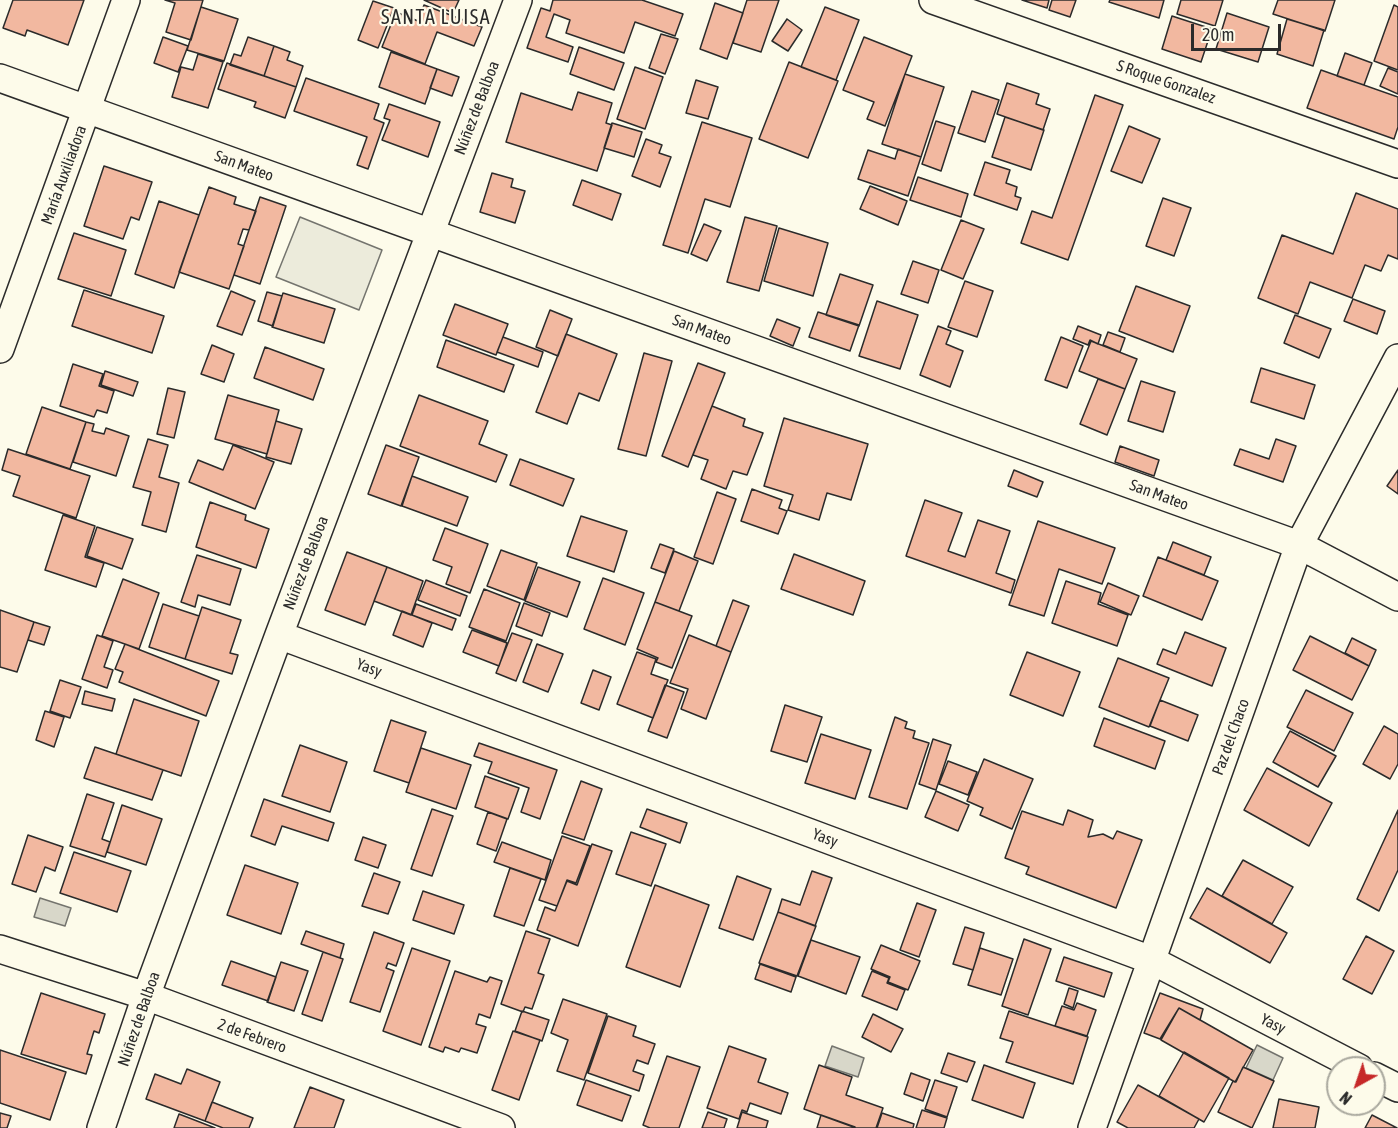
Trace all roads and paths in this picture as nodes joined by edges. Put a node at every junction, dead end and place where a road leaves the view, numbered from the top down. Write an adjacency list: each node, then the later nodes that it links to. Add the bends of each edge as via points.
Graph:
1 (126, 0): 5 (street, María Auxiliadora)
2 (518, 0): 7 (street, Núñez de Balboa)
3 (933, 0): 6 (street, S Roque Gonzalez)
4 (0, 78): 5 (street, San Mateo)
5 (88, 110): 7 (street, San Mateo); 8 (street, María Auxiliadora)
6 (1398, 164)
7 (431, 233): 10 (street, San Mateo); 12 (street, Núñez de Balboa)
8 (0, 349)
9 (1398, 358): 10 (street, Paz del Chaco)
10 (1299, 545): 11 (street, San Mateo); 14 (street, Paz del Chaco)
11 (1398, 597)
12 (279, 635): 14 (street, Yasy); 15 (street, Núñez de Balboa)
13 (0, 949): 15 (street, 2 de Febrero)
14 (1151, 960): 16 (street, Yasy); 19 (street, Paz del Chaco)
15 (146, 996): 17 (street, Núñez de Balboa); 18 (street, 2 de Febrero)
16 (1336, 1056)
17 (101, 1128)
18 (501, 1128)
19 (1092, 1128)

